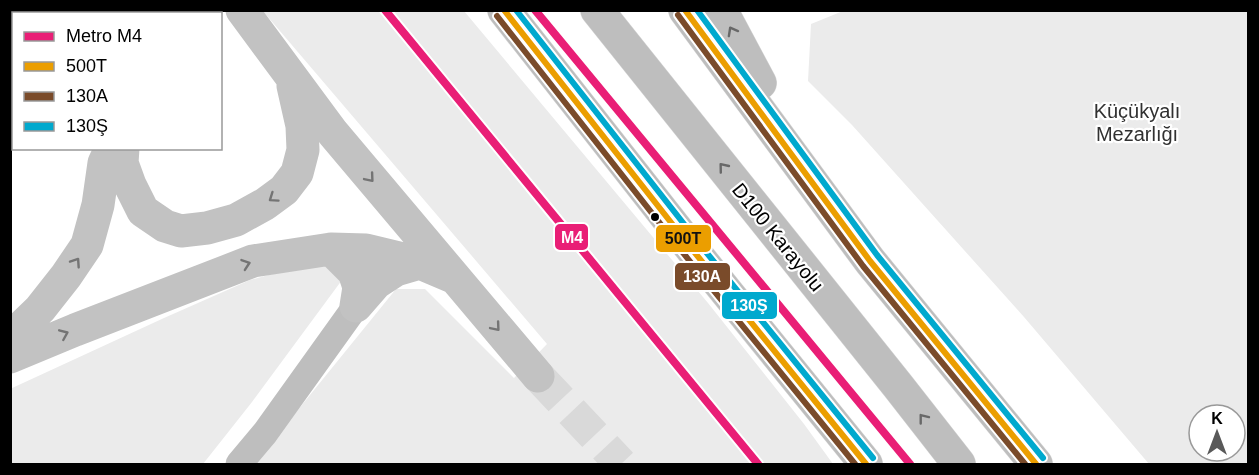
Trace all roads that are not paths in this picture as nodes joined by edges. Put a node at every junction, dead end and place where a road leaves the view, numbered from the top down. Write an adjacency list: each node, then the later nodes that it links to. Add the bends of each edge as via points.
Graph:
1 (242, 10): 6 (main road)
2 (504, 10): 18 (highway)
3 (597, 10): 19 (highway, D100 Karayolu, one-way to 3)
4 (685, 10): 10 (highway)
5 (721, 10): 10 (highway, one-way to 5, via 779,117)
6 (292, 77): 8 (main road, one-way to 8, via 302,126 303,150 297,173 284,190 236,220 181,231 165,226 143,211 122,163); 12 (main road, one-way to 12, via 333,133)
7 (110, 150): 14 (main road, one-way to 7, via 40,309 87,245)
8 (123, 150)
9 (332, 249): 11 (main road, via 366,250); 13 (main road, via 354,272 359,287); 15 (main road, one-way to 9, via 253,261)
10 (870, 261): 20 (highway)
11 (420, 263): 12 (main road); 13 (main road, via 396,270 376,283)
12 (456, 279): 16 (main road, one-way to 16)
13 (356, 306): 17 (street)
14 (10, 338)
15 (10, 357)
16 (538, 376)
17 (238, 465)
18 (866, 465)
19 (959, 465)
20 (1036, 465)

